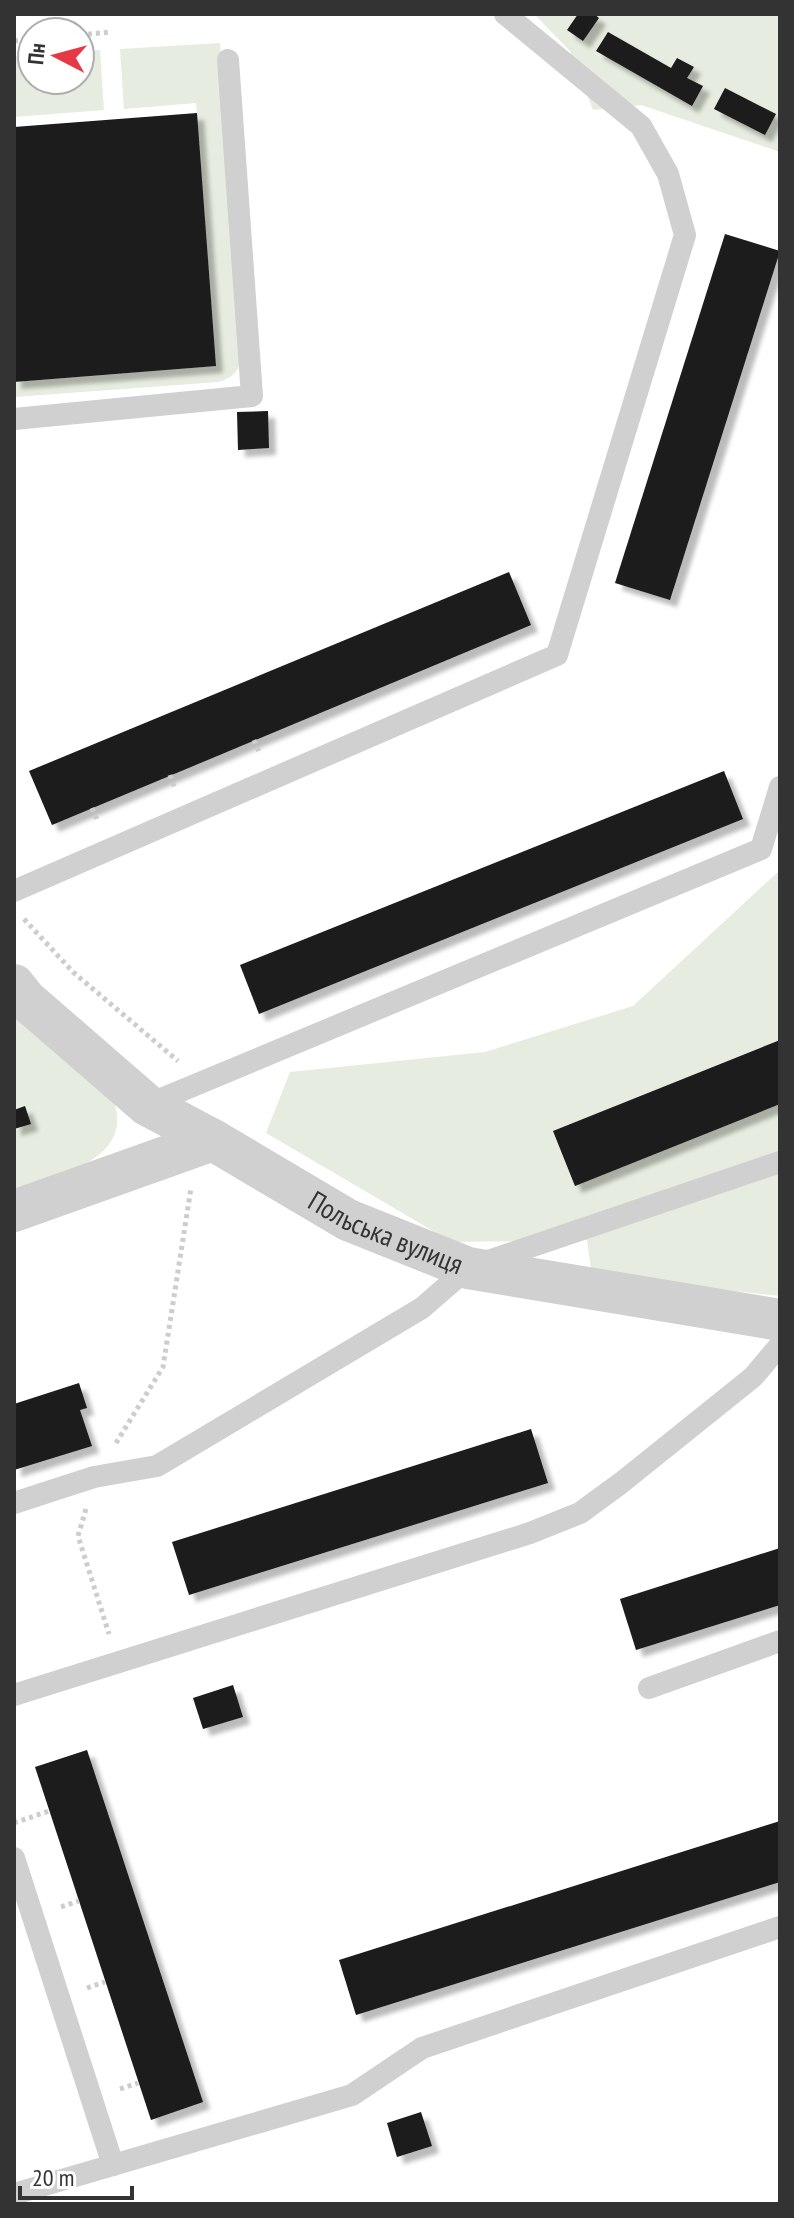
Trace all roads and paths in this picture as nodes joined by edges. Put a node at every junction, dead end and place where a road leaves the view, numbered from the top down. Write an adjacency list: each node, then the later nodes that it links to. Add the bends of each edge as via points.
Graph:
1 (505, 14): 7 (lane, via 641,126 668,174 685,235 557,655)
2 (111, 32): 3 (path)
3 (96, 33)
4 (228, 60): 5 (lane, via 252,396)
5 (14, 419)
6 (780, 787): 10 (lane, via 761,849)
7 (14, 891)
8 (14, 909): 10 (path, via 73,972)
9 (14, 985): 11 (street, Польська вулиця)
10 (204, 1082): 11 (lane)
11 (147, 1105): 12 (street, Польська вулиця)
12 (213, 1140): 14 (street); 15 (street, Польська вулиця, via 348,1220); 18 (path, via 194,1171 163,1367)
13 (780, 1162): 15 (lane)
14 (14, 1211)
15 (468, 1268): 16 (street, Польська вулиця); 18 (lane, via 422,1308 157,1466)
16 (780, 1320)
17 (780, 1345): 21 (lane, via 753,1377 580,1513)
18 (94, 1477): 19 (lane); 21 (path, via 78,1536)
19 (14, 1503)
20 (780, 1641): 22 (lane)
21 (117, 1661): 23 (lane)
22 (649, 1688)
23 (14, 1695)
24 (49, 1811): 25 (path)
25 (14, 1823)
26 (14, 1858): 28 (lane)
27 (780, 1927): 28 (lane, via 422,2048 352,2095)
28 (113, 2165): 29 (lane)
29 (14, 2194)

